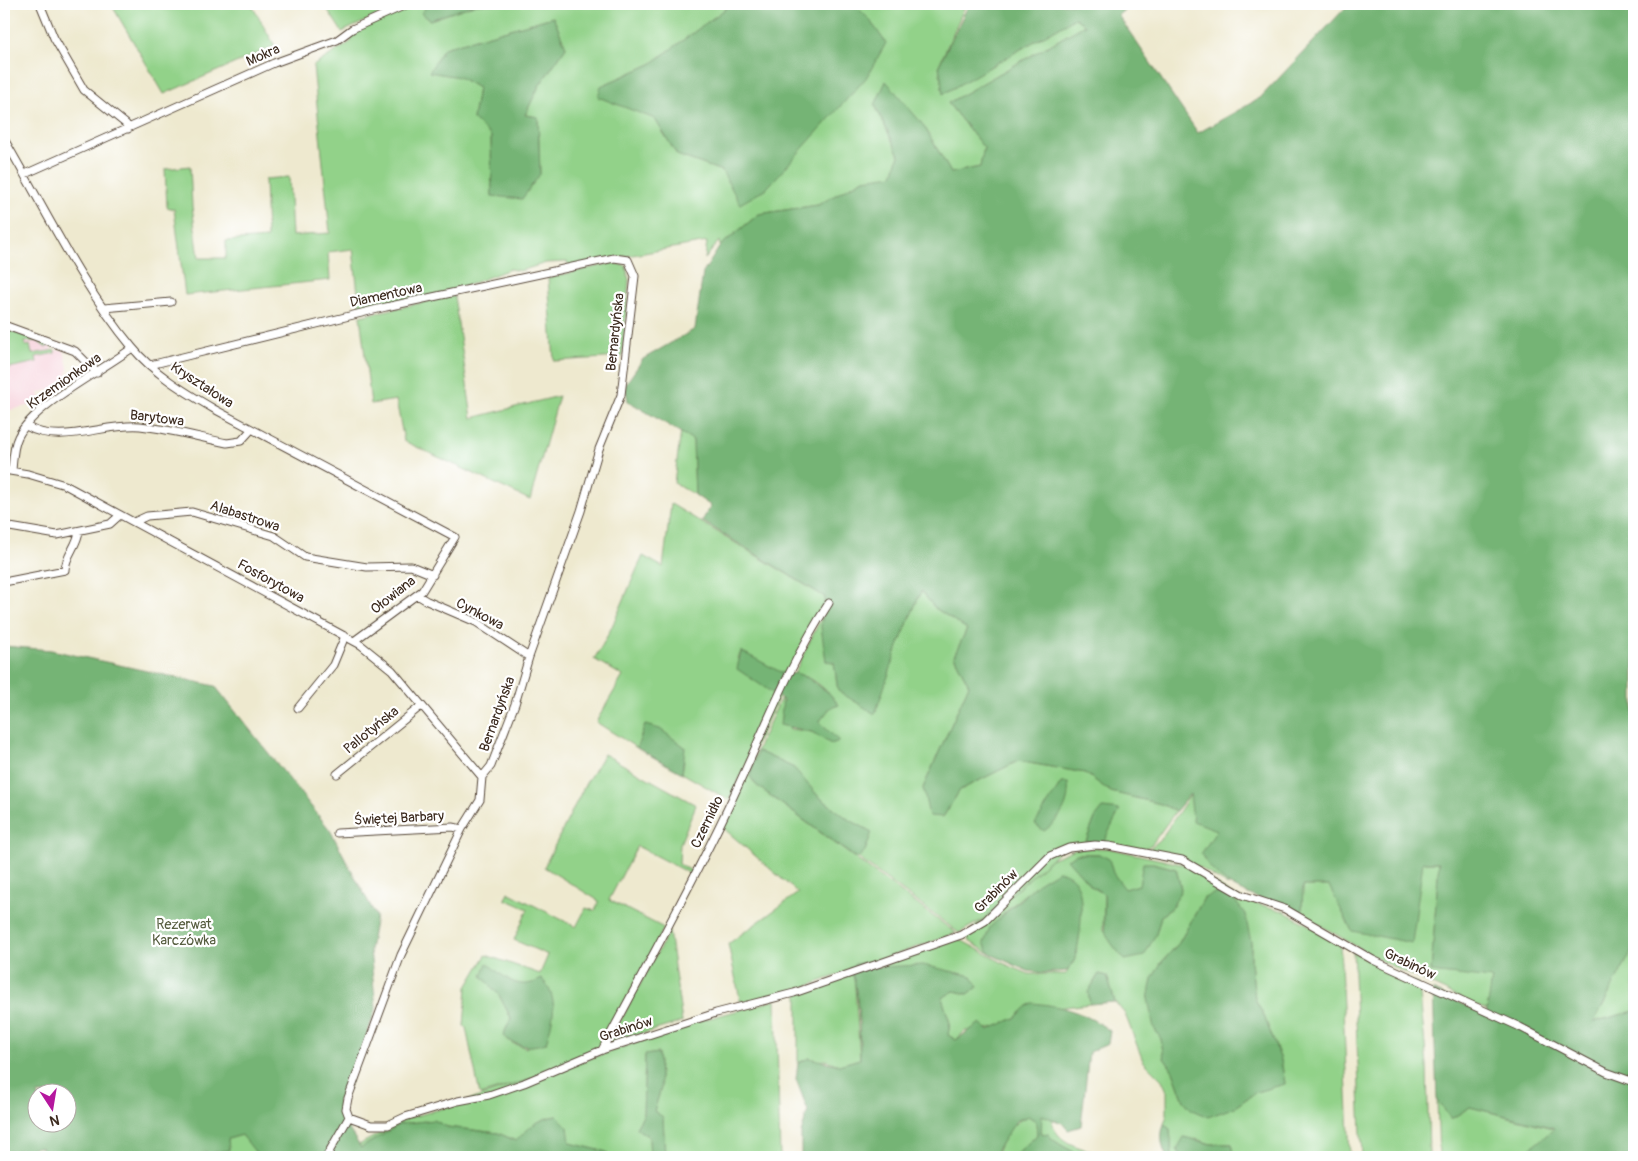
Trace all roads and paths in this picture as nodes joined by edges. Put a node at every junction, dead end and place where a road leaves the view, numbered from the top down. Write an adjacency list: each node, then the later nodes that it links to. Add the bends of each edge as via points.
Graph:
1 (40, 4): 3 (street, via 54,38 82,87)
2 (408, 4): 3 (street, Mokra, via 352,29 336,40 274,63)
3 (128, 129): 5 (street, Mokra)
4 (4, 139): 5 (street, Kryształowa)
5 (24, 174): 8 (street, Kryształowa)
6 (628, 260): 11 (street, Diamentowa, via 614,258 386,307); 28 (street, Bernardyńska, via 635,276 621,395 599,449)
7 (171, 302): 8 (street)
8 (104, 308): 10 (street, Kryształowa)
9 (4, 325): 12 (street, via 75,351)
10 (132, 348): 11 (street, Kryształowa); 12 (street, Krzemionkowa)
11 (150, 365): 14 (street, Kryształowa, via 180,390)
12 (97, 373): 13 (street, Krzemionkowa, via 51,403)
13 (26, 426): 14 (street, Barytowa, via 42,432 78,433 140,426 227,443 240,441); 16 (street, Krzemionkowa, via 15,446)
14 (251, 430): 21 (street, Kryształowa)
15 (4, 470): 16 (street, Fosforytowa)
16 (12, 471): 17 (street, Fosforytowa, via 65,485)
17 (120, 515): 18 (street, Fosforytowa); 20 (street, via 114,522)
18 (134, 522): 22 (street, Alabastrowa, via 147,516 192,512 267,534 305,557 367,567 411,566); 26 (street, Fosforytowa)
19 (4, 526): 20 (street, via 52,536)
20 (79, 531): 23 (street, via 64,570)
21 (454, 537): 22 (street, Ołowiana)
22 (433, 575): 24 (street, Ołowiana)
23 (4, 582)
24 (418, 595): 27 (street, Ołowiana); 28 (street, Cynkowa, via 478,623)
25 (829, 603): 35 (street, Czernidło, via 760,737 710,846)
26 (345, 636): 27 (street, Fosforytowa); 30 (street, via 333,665)
27 (354, 641): 29 (street, Fosforytowa, via 389,667)
28 (529, 657): 32 (street, Bernardyńska, via 491,766)
29 (421, 706): 31 (street, Pallotyńska); 32 (street, Fosforytowa)
30 (298, 708)
31 (337, 774)
32 (482, 777): 33 (street, Bernardyńska, via 480,800)
33 (462, 829): 34 (street, Świętej Barbary); 37 (street, Bernardyńska, via 394,972 348,1098 346,1109)
34 (337, 834)
35 (602, 1050): 36 (street, Grabinów, via 794,992 961,935 985,921 1050,856 1070,848 1095,845 1143,852 1190,864 1242,895 1285,909 1373,960 1516,1025 1606,1072); 37 (street, Grabinów, via 524,1083 405,1117 388,1125 379,1127)
36 (1634, 1082)
37 (349, 1117): 38 (street, Bernardyńska)
38 (326, 1157)

